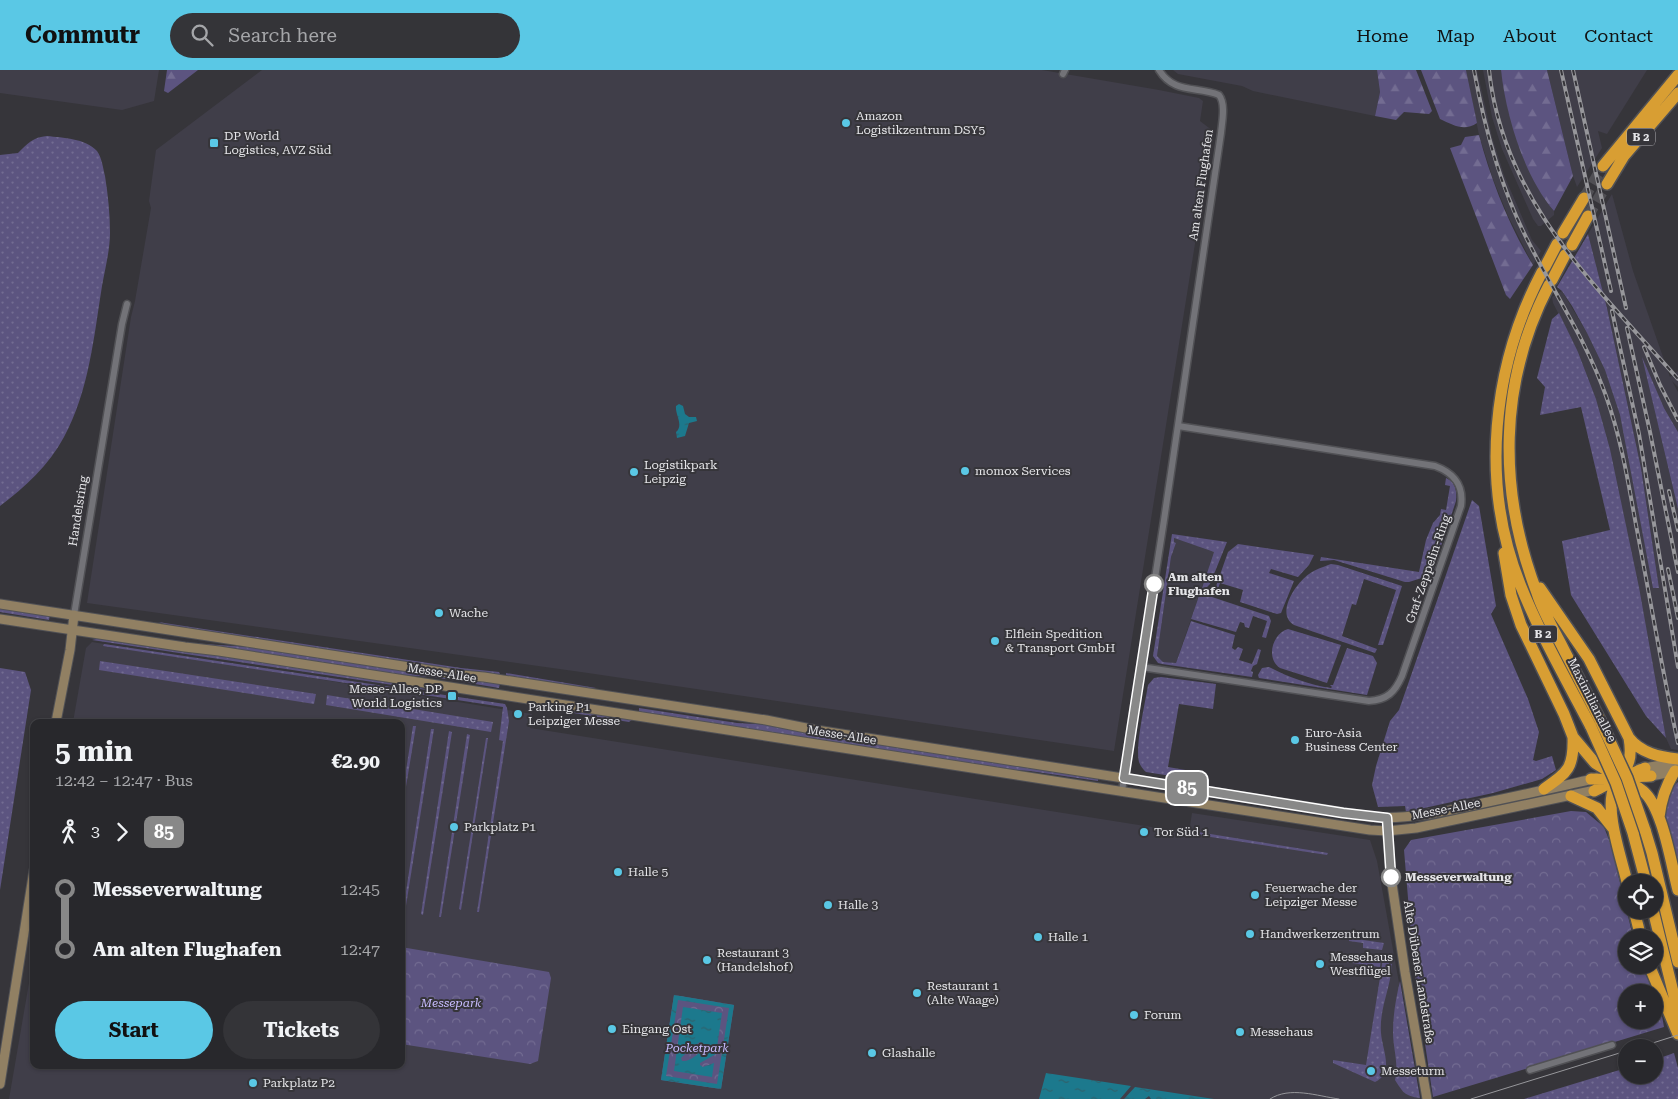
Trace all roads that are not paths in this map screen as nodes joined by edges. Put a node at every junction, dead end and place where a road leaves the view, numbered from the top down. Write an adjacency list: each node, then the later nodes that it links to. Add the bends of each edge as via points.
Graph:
1 (1159, 70): 13 (street, Am alten Flughafen, via 1176,86 1215,94 1222,102 1221,133)
2 (1678, 75): 4 (highway, B 2)
3 (1678, 93): 5 (highway, B 2, via 1624,156)
4 (1603, 166)
5 (1607, 184)
6 (1584, 198): 8 (highway)
7 (1588, 216): 10 (highway)
8 (1563, 234)
9 (1557, 244): 14 (highway, Maximilianallee / B 2, via 1518,325 1502,388 1496,438 1497,478)
10 (1572, 245)
11 (1565, 255): 15 (highway, B 2, via 1537,310 1514,383 1508,437 1509,472 1514,511)
12 (127, 304): 17 (street, Handelsring)
13 (1178, 426): 20 (street, Am alten Flughafen); 20 (street, Graf-Zeppelin-Ring, via 1435,466 1446,470 1459,483 1461,506 1402,676 1396,689 1384,698 1369,701)
14 (1505, 537): 22 (highway, Maximilianallee / B 2, via 1523,591); 23 (highway, via 1508,578 1520,625)
15 (1529, 569): 22 (highway, B 2, via 1537,595); 24 (highway, via 1589,659)
16 (0, 604): 17 (main road, Messe-Allee)
17 (74, 615): 19 (main road, Handelsring); 27 (main road, Messe-Allee)
18 (0, 619): 19 (main road, Messe-Allee)
19 (73, 630): 21 (main road, Handelsring); 31 (main road, Messe-Allee)
20 (1141, 667): 27 (street, Am alten Flughafen)
21 (57, 719)
22 (1596, 724): 38 (highway, Maximilianallee / B 2, bridge, via 1616,783)
23 (1573, 737): 28 (highway, via 1594,763); 30 (highway, via 1571,766 1561,778)
24 (1629, 738): 25 (highway, via 1644,751); 28 (highway, via 1630,754)
25 (1677, 766): 26 (main road); 34 (highway, via 1661,802)
26 (1648, 772): 28 (highway)
27 (1124, 778): 31 (street, Am alten Flughafen); 35 (main road, Messe-Allee)
28 (1621, 778): 29 (highway); 32 (highway); 34 (highway, via 1643,791); 36 (highway, via 1612,802)
29 (1591, 779): 30 (main road, Messe-Allee)
30 (1544, 789): 35 (main road, Messe-Allee, via 1463,807)
31 (1122, 791): 37 (main road, Messe-Allee)
32 (1594, 791): 33 (main road, Messe-Allee)
33 (1571, 796): 36 (highway, via 1597,808); 37 (main road, Messe-Allee)
34 (1659, 817): 41 (highway)
35 (1387, 818): 37 (main road, Alte Dübener Landstraße)
36 (1612, 827): 39 (highway)
37 (1387, 831): 52 (main road, Alte Dübener Landstraße, via 1391,877)
38 (1639, 831): 40 (highway, Maximilianallee / B 2); 44 (highway, Maximilianallee / B 2, via 1652,853)
39 (1625, 874)
40 (1645, 874)
41 (1678, 890)
42 (30, 895): 51 (main road)
43 (1655, 919): 46 (highway)
44 (1678, 962)
45 (1654, 974): 46 (highway)
46 (1670, 1001): 47 (highway); 48 (highway)
47 (1678, 1018)
48 (1678, 1034)
49 (1612, 1045): 50 (street)
50 (1530, 1070)
51 (0, 1084)
52 (1427, 1099)

